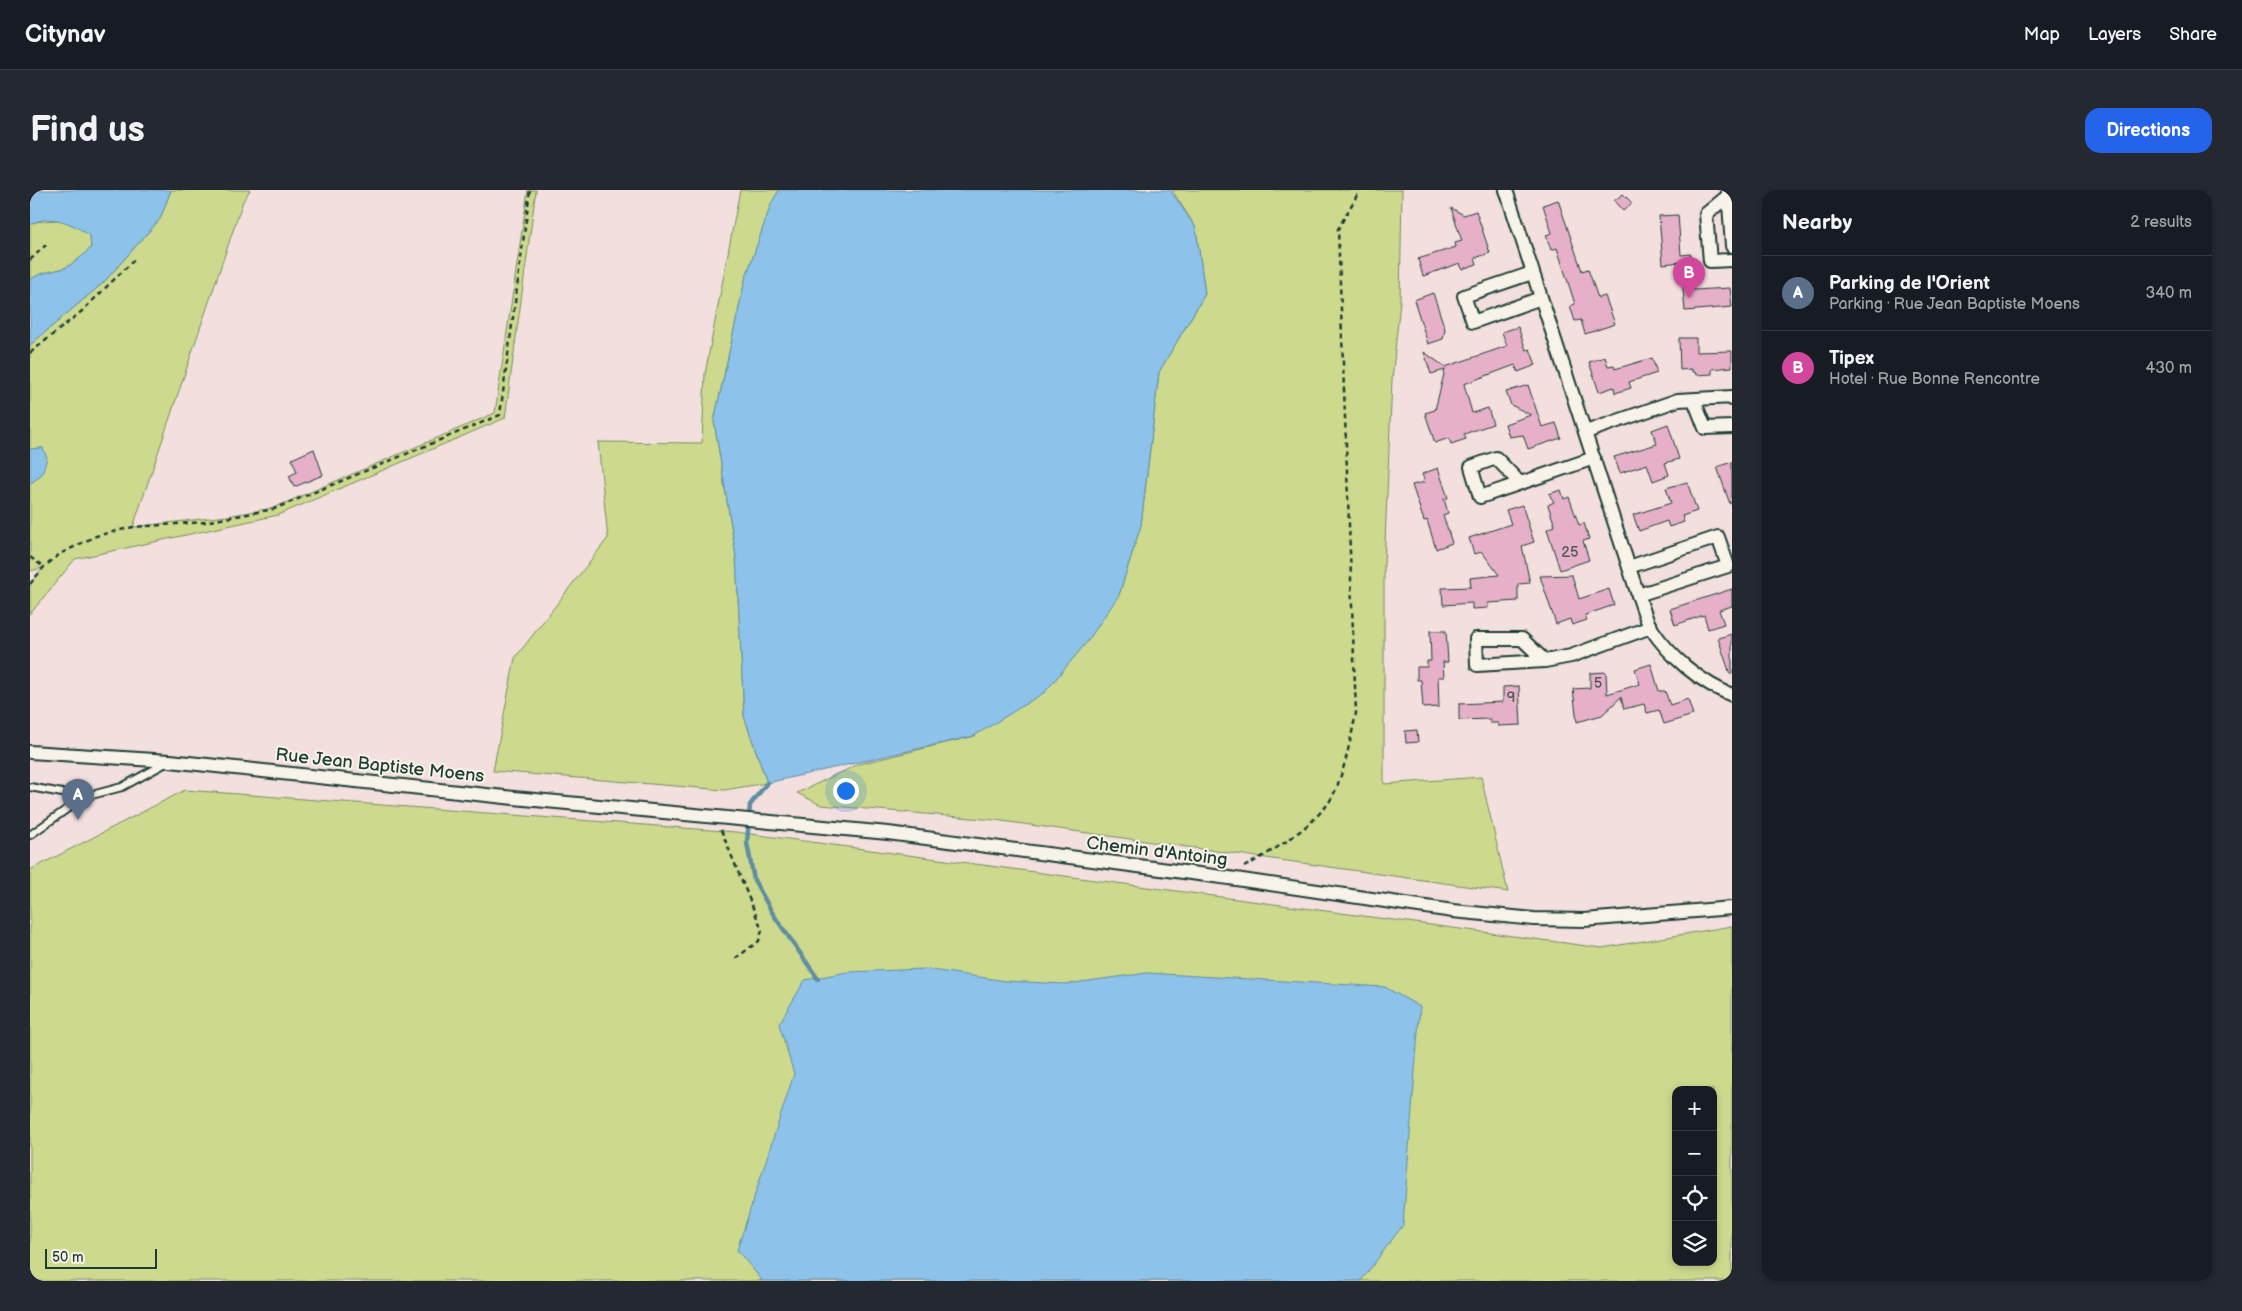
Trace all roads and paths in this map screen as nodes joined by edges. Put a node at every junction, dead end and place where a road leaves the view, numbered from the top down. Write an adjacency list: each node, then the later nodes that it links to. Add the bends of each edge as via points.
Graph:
1 (530, 190): 20 (path, via 500,415 274,509 205,522 133,527 96,536 60,554)
2 (1360, 190): 33 (path, via 1338,229 1356,713 1347,758 1328,804 1275,850)
3 (1506, 190): 10 (street)
4 (1728, 193): 6 (street); 9 (street, via 1706,214 1710,261)
5 (46, 245): 8 (path)
6 (1732, 246)
7 (135, 259): 12 (path, via 82,311)
8 (30, 260)
9 (1732, 260)
10 (1532, 273): 11 (street); 11 (street, via 1464,296 1473,322)
11 (1540, 298): 16 (street)
12 (30, 353)
13 (1732, 399): 14 (street)
14 (1694, 400): 15 (street, via 1705,428); 16 (street, via 1678,400)
15 (1732, 427)
16 (1586, 432): 17 (street)
17 (1594, 458): 18 (street); 21 (street)
18 (1520, 483)
19 (30, 557): 20 (path)
20 (44, 567): 22 (path)
21 (1629, 567): 23 (street); 23 (street, via 1718,537 1728,566)
22 (30, 584)
23 (1638, 595): 24 (street)
24 (1651, 627): 25 (street, via 1571,656); 26 (street, via 1682,663 1718,690)
25 (1545, 661): 25 (street, via 1477,665 1476,639 1522,639)
26 (1732, 695)
27 (30, 752): 28 (street, Rue Jean Baptiste Moens)
28 (170, 761): 30 (lane, via 122,787); 31 (street, Rue Jean Baptiste Moens)
29 (30, 787): 30 (lane)
30 (84, 797): 32 (lane)
31 (723, 820): 33 (street, Chemin d'Antoing, via 776,821); 35 (path, via 762,930 759,942)
32 (30, 835)
33 (1229, 878): 34 (street, Chemin d'Antoing, via 1534,920 1584,920)
34 (1732, 908)
35 (732, 961)

